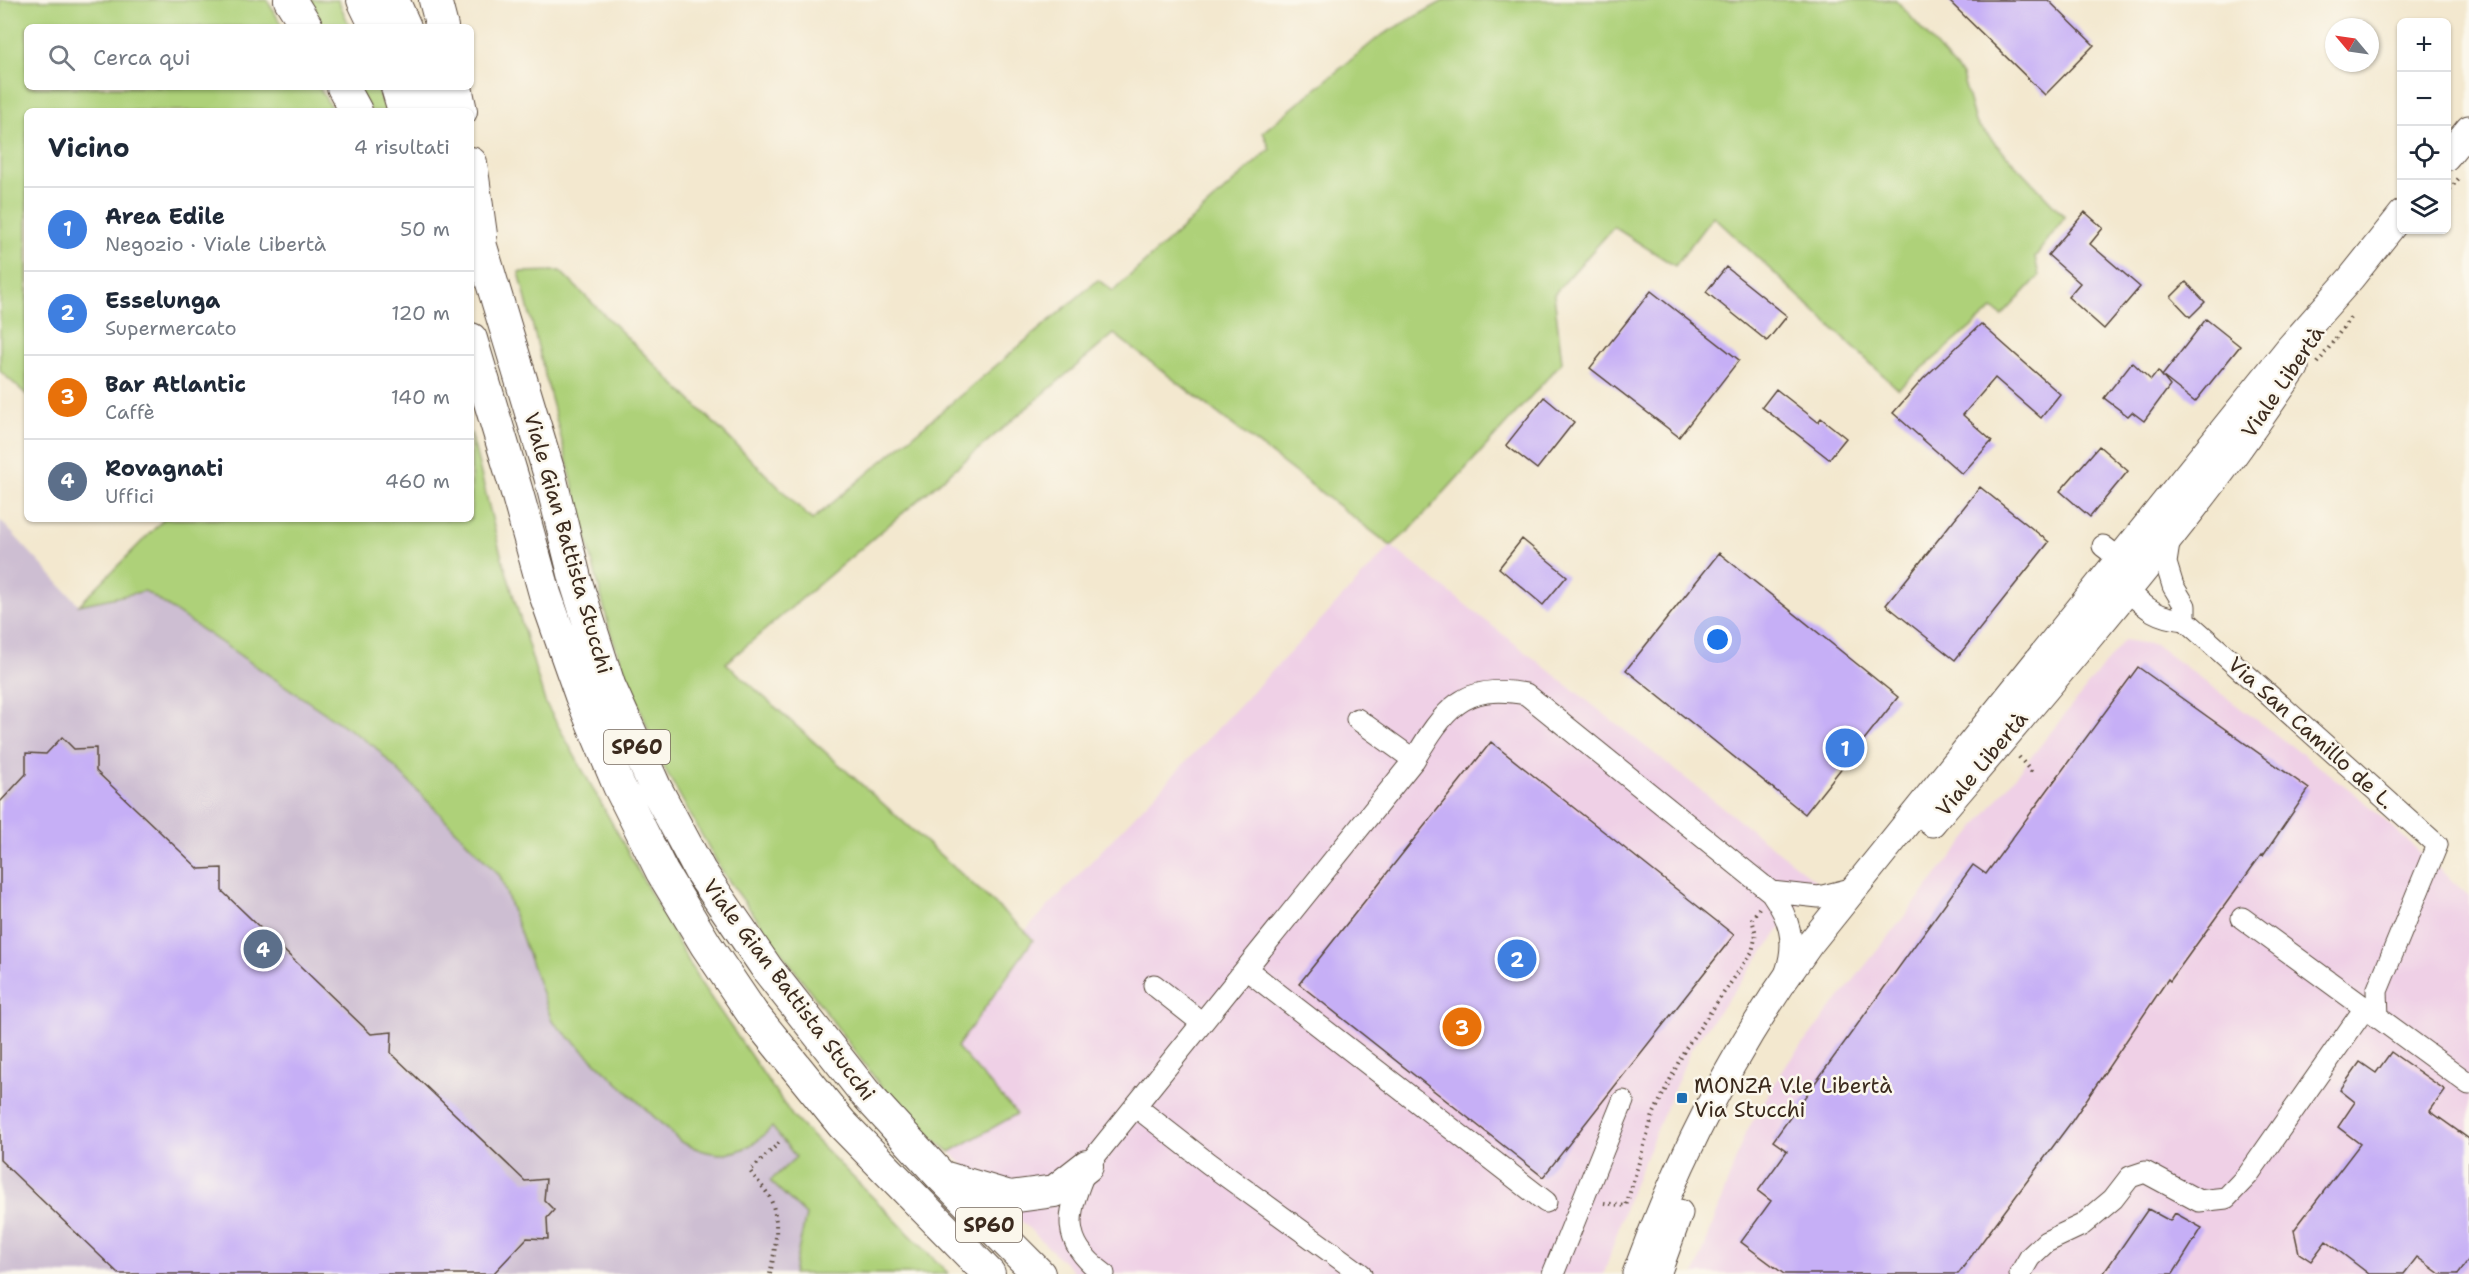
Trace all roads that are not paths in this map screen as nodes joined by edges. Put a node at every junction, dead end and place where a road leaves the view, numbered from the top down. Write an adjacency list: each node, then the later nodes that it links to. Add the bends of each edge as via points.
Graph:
1 (290, 0): 5 (highway)
2 (363, 0): 6 (highway)
3 (393, 0): 7 (highway)
4 (435, 0): 8 (highway)
5 (305, 24)
6 (375, 24)
7 (404, 24)
8 (441, 24)
9 (345, 90): 13 (highway)
10 (398, 90): 14 (highway)
11 (427, 90): 15 (highway)
12 (457, 90): 16 (highway)
13 (354, 108)
14 (403, 108)
15 (434, 108)
16 (460, 108)
17 (2469, 129): 18 (main road)
18 (2451, 151)
19 (474, 185): 22 (highway)
20 (2397, 220): 23 (main road)
21 (474, 221): 22 (highway, Viale Gian Battista Stucchi / SP60)
22 (482, 244): 42 (highway, Viale Gian Battista Stucchi / SP60, via 609,686 655,787 700,871 768,970 865,1094)
23 (2351, 278): 25 (main road, Viale Libertà, via 2252,428); 30 (main road, Viale Libertà, via 2289,348 2163,506 2112,552)
24 (474, 349): 44 (highway, Viale Gian Battista Stucchi / SP60, via 545,594 581,696 662,872 752,1013 842,1124)
25 (2170, 537): 26 (main road, Viale Libertà); 27 (street, via 2166,563 2172,586 2185,606)
26 (2127, 590): 27 (street, via 2152,612 2167,619); 50 (main road, Viale Libertà, via 1785,1006 1699,1166)
27 (2185, 620): 36 (street, Via San Camillo de L., via 2437,845)
28 (1357, 719): 29 (street)
29 (1414, 760): 31 (street, via 1448,709 1481,692 1506,690 1526,694); 33 (street)
30 (1855, 888): 31 (street, via 1819,897); 34 (main road, Viale Libertà)
31 (1771, 892): 34 (street, via 1788,921 1792,941)
32 (2242, 918): 36 (street)
33 (1246, 969): 37 (street); 43 (street)
34 (1783, 980): 49 (main road, Viale Libertà, via 1751,1029 1706,1113)
35 (1154, 985): 37 (street)
36 (2372, 1013): 38 (street); 51 (street, via 2248,1175 2226,1198 2199,1201 2145,1172 2130,1177 2113,1199 2082,1226 2046,1242)
37 (1202, 1023): 40 (street)
38 (2469, 1084)
39 (1623, 1101): 48 (street)
40 (1136, 1106): 41 (street); 47 (street)
41 (1087, 1166): 42 (highway, via 1055,1191 1010,1197); 46 (street, via 1074,1196 1070,1228 1077,1247)
42 (939, 1175): 45 (highway, Viale Gian Battista Stucchi / SP60)
43 (1546, 1202)
44 (989, 1274)
45 (1039, 1274)
46 (1104, 1274)
47 (1360, 1274)
48 (1552, 1274)
49 (1636, 1274)
50 (1657, 1274)
51 (2020, 1274)

